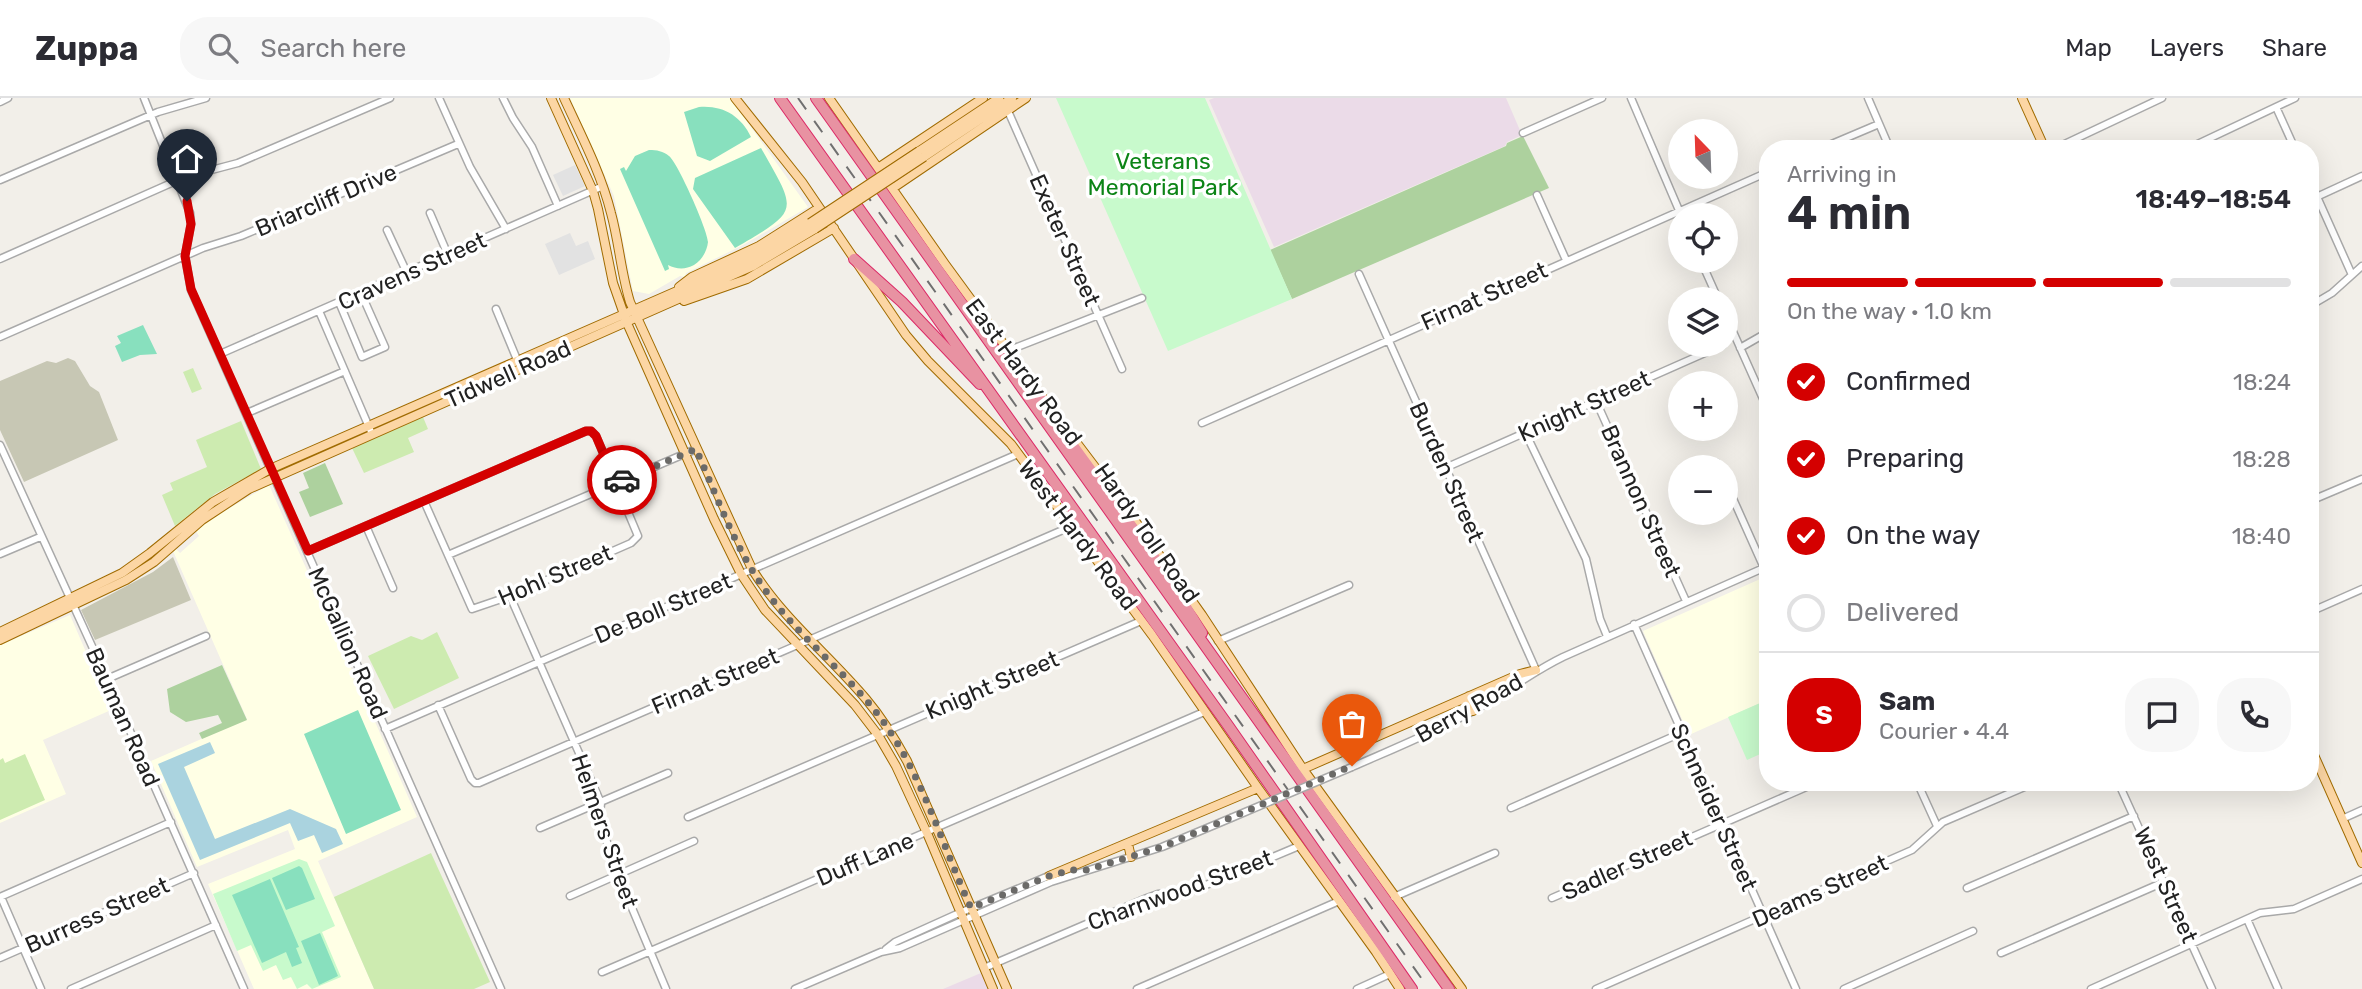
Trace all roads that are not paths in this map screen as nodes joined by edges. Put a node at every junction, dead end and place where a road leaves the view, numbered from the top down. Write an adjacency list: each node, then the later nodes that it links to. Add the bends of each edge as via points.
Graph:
1 (8, 98): 23 (street)
2 (145, 98): 26 (street, McGallion Road)
3 (206, 98): 26 (street)
4 (390, 98): 45 (street, via 237,163)
5 (439, 98): 37 (street)
6 (503, 98): 54 (street, via 532,147)
7 (551, 98): 29 (main road)
8 (565, 98): 27 (main road)
9 (736, 98): 55 (main road, West Hardy Road)
10 (780, 98): 99 (highway, Hardy Toll Road)
11 (816, 98): 146 (highway, Hardy Toll Road)
12 (829, 98): 40 (main road, East Hardy Road)
13 (983, 98): 39 (main road)
14 (999, 98): 38 (main road, Tidwell Road)
15 (1012, 98): 38 (main road, Tidwell Road)
16 (1026, 98): 25 (main road)
17 (1602, 98): 30 (street)
18 (1631, 98): 52 (street)
19 (1868, 98): 28 (street)
20 (2022, 98): 33 (main road)
21 (2162, 98): 34 (street)
22 (2295, 98): 24 (street)
23 (0, 102)
24 (2276, 107): 35 (street); 36 (street)
25 (1008, 111): 43 (main road); 81 (street, Exeter Street)
26 (152, 114): 44 (street); 45 (street, McGallion Road)
27 (575, 121): 29 (main road); 46 (main road)
28 (1879, 124): 31 (street); 32 (street)
29 (564, 126): 48 (main road)
30 (1523, 133)
31 (1841, 140)
32 (1886, 140)
33 (2041, 140)
34 (2073, 140)
35 (2207, 140)
36 (2291, 140)
37 (458, 144): 61 (street); 65 (street, Briarcliff Drive)
38 (921, 154): 59 (main road, Tidwell Road, bridge)
39 (890, 160): 40 (main road); 43 (main road, via 893,176)
40 (878, 168): 47 (main road, East Hardy Road)
41 (1759, 176): 53 (street, Firnat Street)
42 (2362, 176): 50 (street)
43 (909, 178): 47 (main road)
44 (0, 180)
45 (179, 180): 65 (street, McGallion Road, via 190,213); 66 (street)
46 (603, 186): 48 (street, Cravens Street); 63 (main road)
47 (893, 188): 88 (main road, East Hardy Road)
48 (593, 191): 54 (street, Cravens Street); 56 (main road)
49 (1537, 195): 68 (street)
50 (2319, 197)
51 (2319, 199): 72 (street)
52 (1676, 203)
53 (1701, 203)
54 (558, 206): 61 (street, Cravens Street)
55 (819, 208): 59 (main road); 60 (main road, West Hardy Road)
56 (598, 209): 63 (main road, via 609,237); 82 (main road, via 612,283)
57 (430, 213): 64 (street)
58 (1668, 218): 68 (street, Firnat Street)
59 (813, 226): 60 (main road); 77 (main road, Tidwell Road, via 753,266); 77 (main road, via 692,278)
60 (834, 228): 67 (main road, West Hardy Road)
61 (506, 229): 64 (street, Cravens Street)
62 (387, 230): 70 (street)
63 (617, 242): 80 (main road)
64 (448, 254): 70 (street, Cravens Street)
65 (185, 256): 83 (street, Briarcliff Drive); 89 (street, McGallion Road, via 191,289)
66 (0, 259)
67 (854, 259): 99 (highway, via 902,302); 107 (main road, West Hardy Road, via 906,335)
68 (1566, 260): 85 (street, Firnat Street)
69 (2362, 266): 72 (street)
70 (407, 273): 73 (street, Cravens Street)
71 (1359, 274): 85 (street, Burden Street)
72 (2352, 275): 75 (street)
73 (361, 293): 76 (street, Cravens Street); 76 (street, via 385,347 362,357)
74 (1142, 298): 81 (street)
75 (2319, 301)
76 (339, 302): 79 (street, Cravens Street)
77 (662, 303): 80 (main road, Tidwell Road)
78 (496, 309): 91 (street)
79 (319, 311): 89 (street, Cravens Street); 93 (street)
80 (636, 314): 82 (main road, Tidwell Road); 94 (main road)
81 (1099, 316): 88 (street); 92 (street, Exeter Street)
82 (626, 319): 91 (main road, Tidwell Road); 95 (main road)
83 (0, 337)
84 (1759, 337): 87 (street)
85 (1388, 339): 101 (street, Firnat Street); 108 (street, Burden Street)
86 (1738, 344): 87 (street)
87 (1740, 348): 96 (street)
88 (1007, 351): 97 (main road, East Hardy Road)
89 (220, 354): 100 (street, McGallion Road)
90 (1695, 357): 98 (street, Knight Street)
91 (519, 365): 102 (main road, Tidwell Road)
92 (1122, 369)
93 (345, 371): 100 (street); 102 (street)
94 (667, 383): 95 (main road); 105 (main road)
95 (656, 388): 106 (main road)
96 (1759, 390)
97 (1039, 394): 140 (main road, East Hardy Road); 146 (highway, via 1176,589)
98 (1596, 401): 103 (street, Knight Street); 129 (street, Brannon Street)
99 (1004, 409): 207 (highway, Hardy Toll Road)
100 (247, 413): 109 (street, McGallion Road)
101 (1202, 423)
102 (370, 430): 109 (main road, Tidwell Road)
103 (1525, 432): 108 (street, Knight Street); 137 (street, via 1586,559)
104 (0, 446): 117 (street, Bauman Road)
105 (696, 449): 106 (street); 122 (main road)
106 (684, 453): 111 (street); 124 (main road)
107 (1018, 454): 116 (main road, West Hardy Road); 122 (street, De Boll Street)
108 (1445, 468): 143 (street, Burden Street)
109 (272, 473): 118 (street, McGallion Road); 130 (main road, Tidwell Road, via 215,505 154,562)
110 (2362, 479): 112 (street)
111 (616, 483): 113 (street, via 591,431); 121 (street); 128 (street, Hohl Street, via 637,538)
112 (2319, 496)
113 (425, 501): 115 (street); 121 (street)
114 (1738, 508): 119 (street)
115 (366, 526): 118 (street); 126 (street)
116 (1072, 526): 132 (main road, West Hardy Road); 138 (street, Firnat Street)
117 (40, 537): 120 (street); 130 (street, Bauman Road)
118 (308, 551): 150 (street, McGallion Road)
119 (1759, 552)
120 (0, 554)
121 (448, 555): 128 (street, Hohl Street, via 472,609)
122 (752, 569): 124 (street, De Boll Street); 138 (main road)
123 (1759, 570): 129 (street, Berry Road)
124 (741, 574): 141 (main road); 142 (street, De Boll Street)
125 (1349, 585): 140 (street)
126 (393, 588)
127 (2362, 589): 131 (street)
128 (510, 596): 142 (street, Helmers Street)
129 (1686, 601): 133 (street, Berry Road)
130 (71, 603): 134 (main road, Tidwell Road); 144 (street, Bauman Road)
131 (2319, 608)
132 (1141, 621): 149 (main road, West Hardy Road); 151 (street, Knight Street)
133 (1634, 624): 137 (street, Berry Road); 152 (street, Schneider Street)
134 (12, 631): 135 (main road, Tidwell Road); 139 (main road, Tidwell Road)
135 (0, 632)
136 (206, 636): 144 (street)
137 (1607, 636): 143 (street, Berry Road)
138 (808, 639): 141 (street, Firnat Street); 151 (main road)
139 (0, 640)
140 (1218, 641): 156 (main road, East Hardy Road)
141 (797, 645): 153 (main road); 154 (street, Firnat Street)
142 (539, 663): 147 (street, De Boll Street); 154 (street, Helmers Street)
143 (1536, 670): 145 (main road); 148 (street, Berry Road)
144 (107, 679): 169 (street, Bauman Road)
145 (1469, 696): 148 (main road); 156 (main road)
146 (1244, 703): 221 (highway, Hardy Toll Road)
147 (438, 705): 150 (street, De Boll Street); 154 (street, Firnat Street, via 475,783)
148 (1473, 711): 179 (street, Berry Road, bridge, via 1420,738)
149 (1204, 712): 158 (main road, West Hardy Road); 173 (street, Duff Lane)
150 (385, 729): 212 (street, McGallion Road)
151 (889, 730): 153 (street, Knight Street); 173 (main road)
152 (1681, 733): 164 (street); 170 (street, Schneider Street)
153 (878, 735): 167 (street, Knight Street); 174 (main road)
154 (574, 743): 163 (street, Helmers Street)
155 (2319, 766): 168 (main road)
156 (1303, 769): 190 (main road, East Hardy Road)
157 (668, 773): 163 (street)
158 (1258, 788): 176 (main road); 177 (main road, West Hardy Road)
159 (1798, 791): 170 (street, Sadler Street)
160 (1921, 791): 171 (street)
161 (2016, 791): 171 (street, Deams Street)
162 (2122, 791): 166 (street, West Street)
163 (601, 803): 172 (street); 183 (street, Helmers Street, via 600,814)
164 (1511, 808)
165 (2362, 810): 168 (street)
166 (2134, 816): 186 (street, West Street); 187 (street)
167 (688, 817)
168 (2342, 818): 180 (main road)
169 (171, 822): 182 (street, Bauman Road); 189 (street)
170 (1723, 824): 191 (street, Sadler Street); 194 (street, Schneider Street)
171 (1937, 826): 194 (street, Deams Street, via 1912,850)
172 (540, 828)
173 (937, 828): 174 (street, Duff Lane); 193 (main road)
174 (926, 832): 195 (main road); 201 (street, Duff Lane)
175 (694, 841): 183 (street)
176 (1128, 844): 179 (main road); 184 (main road)
177 (1299, 846): 192 (main road, West Hardy Road); 204 (street, Charnwood Street, via 1194,890 1147,898)
178 (1495, 853): 190 (street)
179 (1131, 857): 181 (street, Berry Road)
180 (2362, 863)
181 (1087, 870): 184 (street, Berry Road); 193 (street, Berry Road)
182 (194, 873): 197 (street, Bauman Road); 200 (street, Burress Street)
183 (618, 874): 188 (street); 201 (street, Helmers Street)
184 (1049, 876): 193 (street, Berry Road)
185 (2362, 879): 196 (street, via 2301,907)
186 (2164, 882): 199 (street, West Street); 202 (street)
187 (1967, 888)
188 (570, 896)
189 (0, 897): 200 (street)
190 (1394, 897): 222 (main road, East Hardy Road)
191 (1552, 898)
192 (1339, 901): 207 (main road, West Hardy Road); 217 (street)
193 (972, 912): 195 (street, Berry Road); 204 (main road)
194 (1763, 915): 223 (street, Deams Street); 224 (street, Schneider Street)
195 (963, 916): 205 (main road); 214 (street, Berry Road, via 900,948)
196 (2246, 919): 199 (street); 228 (street)
197 (216, 925): 210 (street); 211 (street, Bauman Road)
198 (1973, 931): 225 (street)
199 (2192, 944): 208 (street); 227 (street, West Street)
200 (23, 948): 203 (street, Burress Street); 209 (street)
201 (650, 951): 206 (street, Duff Lane); 213 (street, Helmers Street)
202 (2001, 953)
203 (0, 958)
204 (995, 962): 205 (street, Charnwood Street); 216 (main road)
205 (984, 968): 215 (main road)
206 (602, 972)
207 (1395, 973): 218 (street); 219 (main road, West Hardy Road); 220 (highway, Hardy Toll Road)
208 (2101, 987): 226 (street)
209 (41, 989)
210 (71, 989)
211 (244, 989)
212 (501, 989)
213 (666, 989)
214 (795, 989)
215 (993, 989)
216 (1007, 989)
217 (1137, 989)
218 (1357, 989)
219 (1399, 989)
220 (1412, 989)
221 (1448, 989)
222 (1462, 989)
223 (1596, 989)
224 (1796, 989)
225 (1844, 989)
226 (2091, 989)
227 (2212, 989)
228 (2278, 989)

